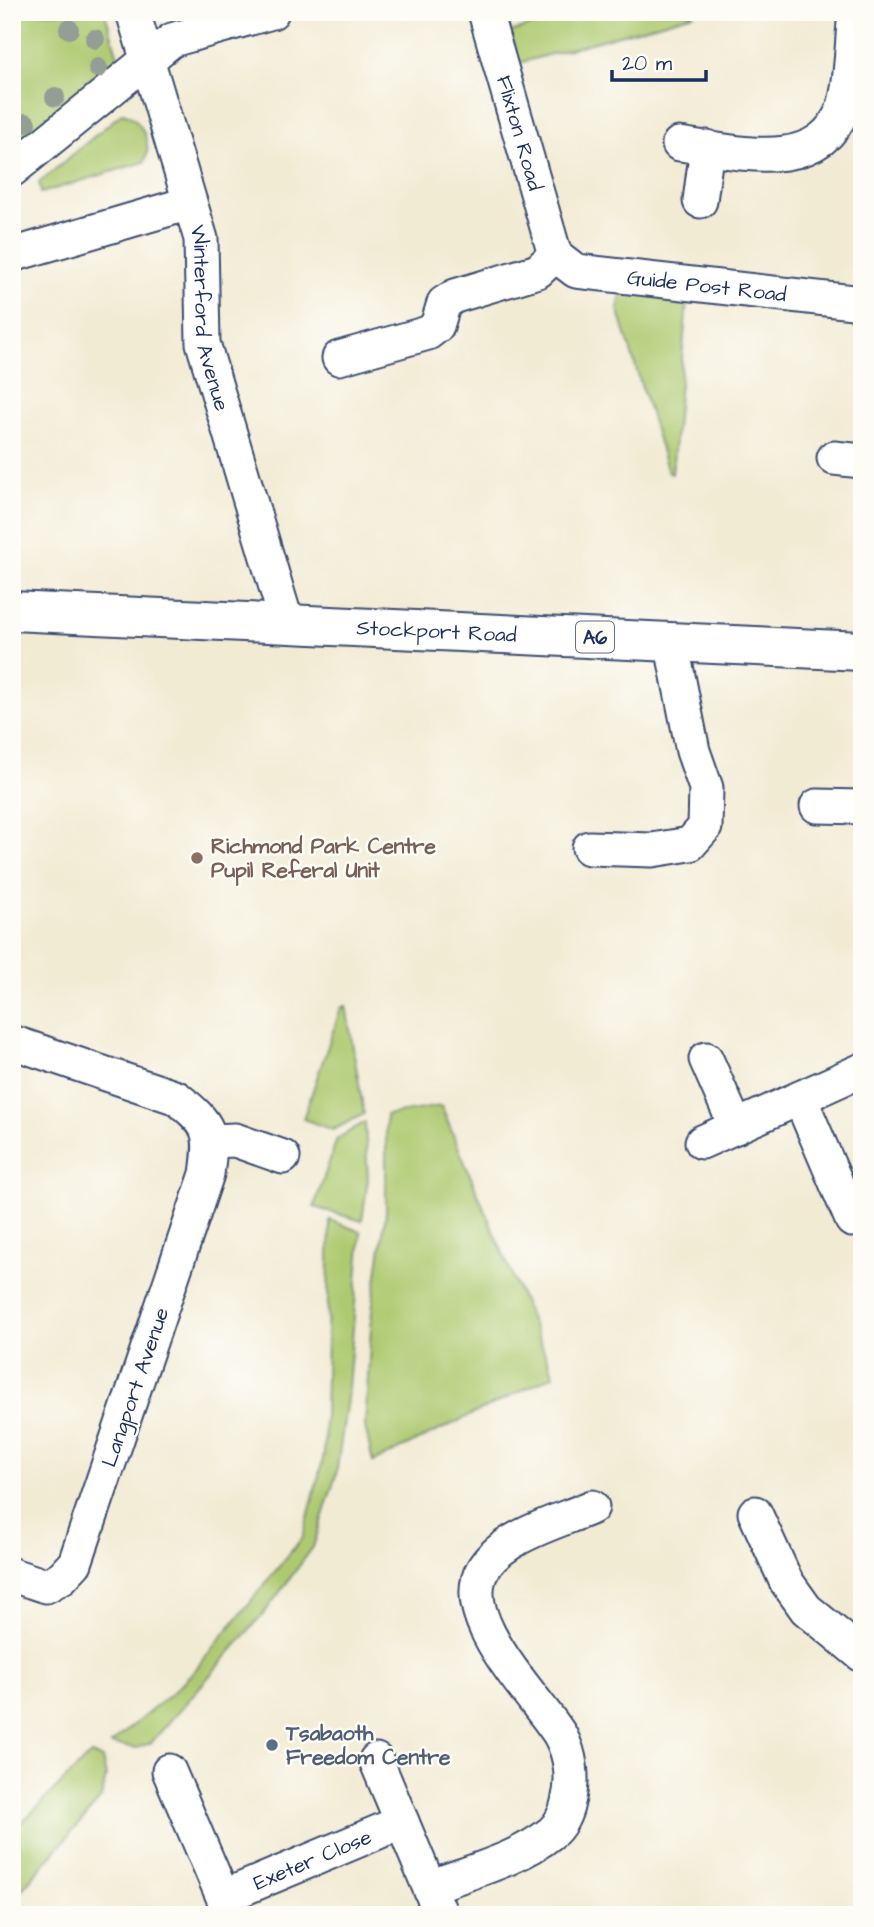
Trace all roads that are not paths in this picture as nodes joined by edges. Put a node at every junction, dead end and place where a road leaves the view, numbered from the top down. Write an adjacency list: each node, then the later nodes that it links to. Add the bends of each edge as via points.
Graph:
1 (133, 12): 5 (street, Winterford Avenue)
2 (272, 12): 5 (street, via 172,40)
3 (485, 12): 11 (street, Flixton Road)
4 (855, 12): 6 (street)
5 (147, 58): 7 (street); 9 (street, Winterford Avenue)
6 (855, 67): 8 (street, via 844,108 827,134 802,150 776,156 693,146)
7 (12, 170)
8 (700, 201)
9 (190, 203): 10 (street); 15 (street, Winterford Avenue, via 201,239 203,343)
10 (12, 255)
11 (555, 255): 12 (street, Guide Post Road, via 576,271); 13 (street, via 538,271 455,296 444,303 437,326 428,333)
12 (862, 303)
13 (339, 358)
14 (12, 611): 15 (highway, Stockport Road / A6)
15 (287, 624): 16 (highway, Stockport Road / A6)
16 (671, 641): 17 (highway, Stockport Road / A6); 20 (street, via 693,751 706,788 705,827 690,844 652,850)
17 (862, 651)
18 (817, 806): 19 (street)
19 (862, 807)
20 (589, 848)
21 (12, 1042): 26 (street, via 177,1098 198,1116)
22 (706, 1059): 25 (street)
23 (862, 1069): 24 (street)
24 (800, 1098): 25 (street); 29 (street)
25 (736, 1127): 27 (street)
26 (212, 1141): 28 (street, via 235,1140); 32 (street, Langport Avenue, via 207,1174 75,1563 46,1586)
27 (702, 1142)
28 (283, 1157)
29 (852, 1220)
30 (592, 1507): 37 (street, via 496,1554 482,1571 478,1592 489,1639 561,1737 572,1786 566,1813 553,1832)
31 (755, 1513): 33 (street, via 786,1581 806,1609)
32 (12, 1575)
33 (862, 1655)
34 (376, 1760): 36 (street)
35 (169, 1771): 36 (street, Exeter Close, via 223,1897)
36 (402, 1822): 37 (street)
37 (435, 1901)

